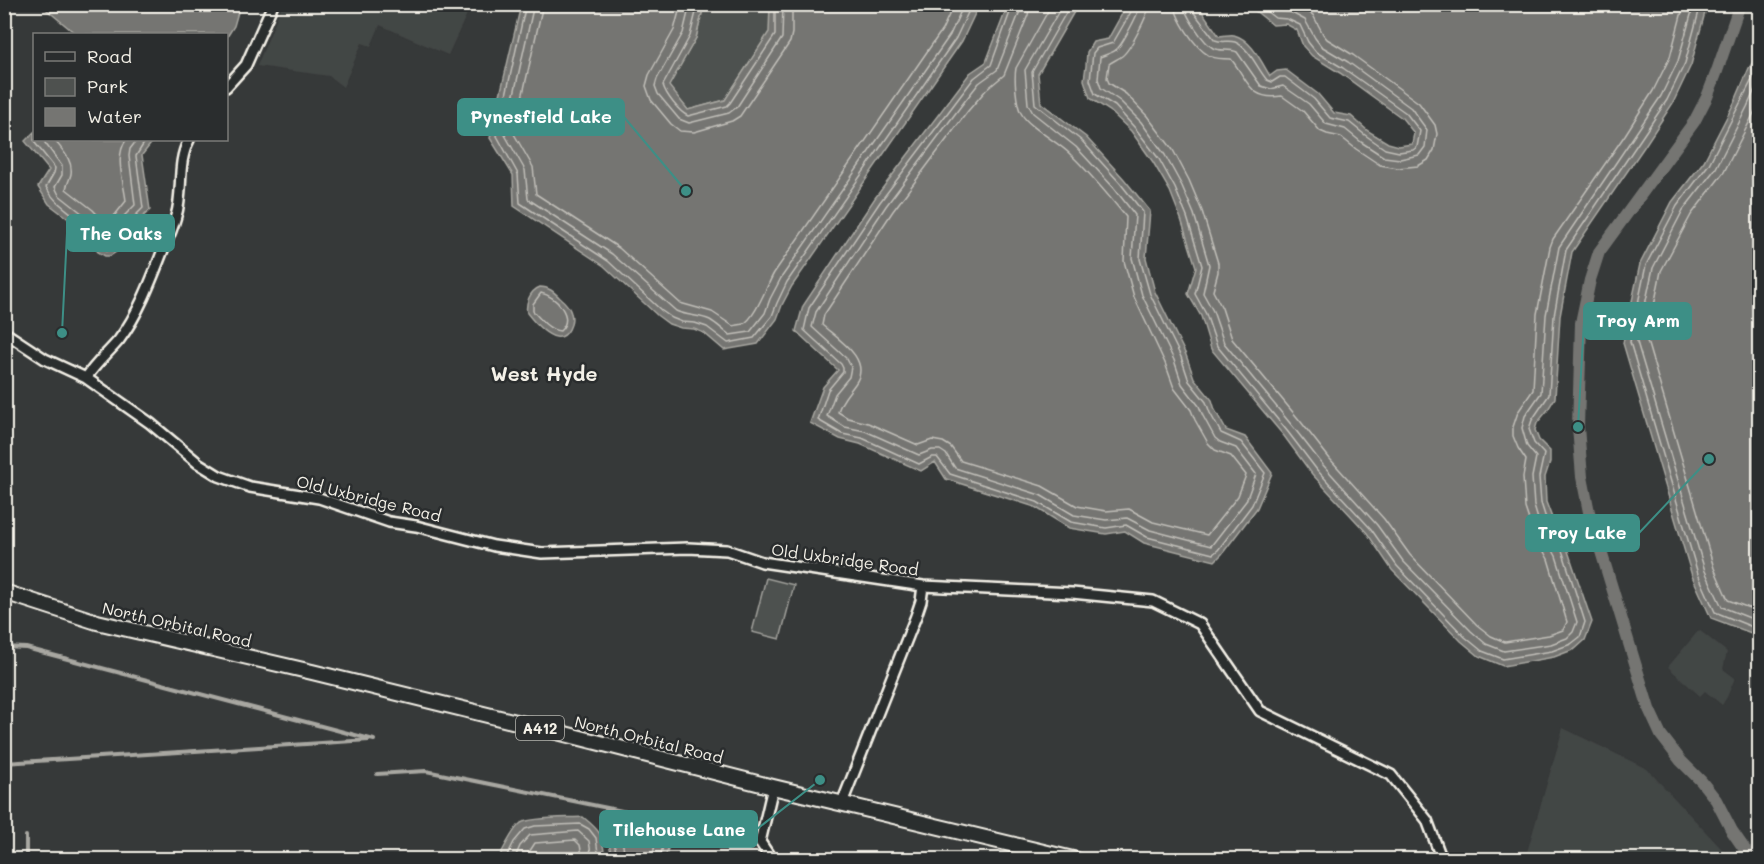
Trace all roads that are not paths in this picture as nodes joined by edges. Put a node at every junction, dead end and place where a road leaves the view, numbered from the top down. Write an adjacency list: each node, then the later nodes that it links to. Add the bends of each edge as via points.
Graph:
1 (273, 4): 2 (street, via 246,65)
2 (228, 85)
3 (188, 141): 5 (street, via 181,167 176,216 150,285 119,339)
4 (4, 333): 5 (street, Old Uxbridge Road)
5 (86, 378): 6 (street, Old Uxbridge Road, via 219,476 250,487 319,498 389,522 542,553 727,550 762,562)
6 (923, 586): 9 (street, via 916,616); 12 (street, Old Uxbridge Road, via 1153,600 1200,624 1260,711 1391,775 1427,820)
7 (4, 592): 8 (main road, North Orbital Road / A412, via 97,622)
8 (773, 787): 9 (main road, North Orbital Road / A412); 10 (street, via 760,842)
9 (842, 803): 11 (main road, North Orbital Road / A412)
10 (772, 860)
11 (1077, 860)
12 (1442, 860)

